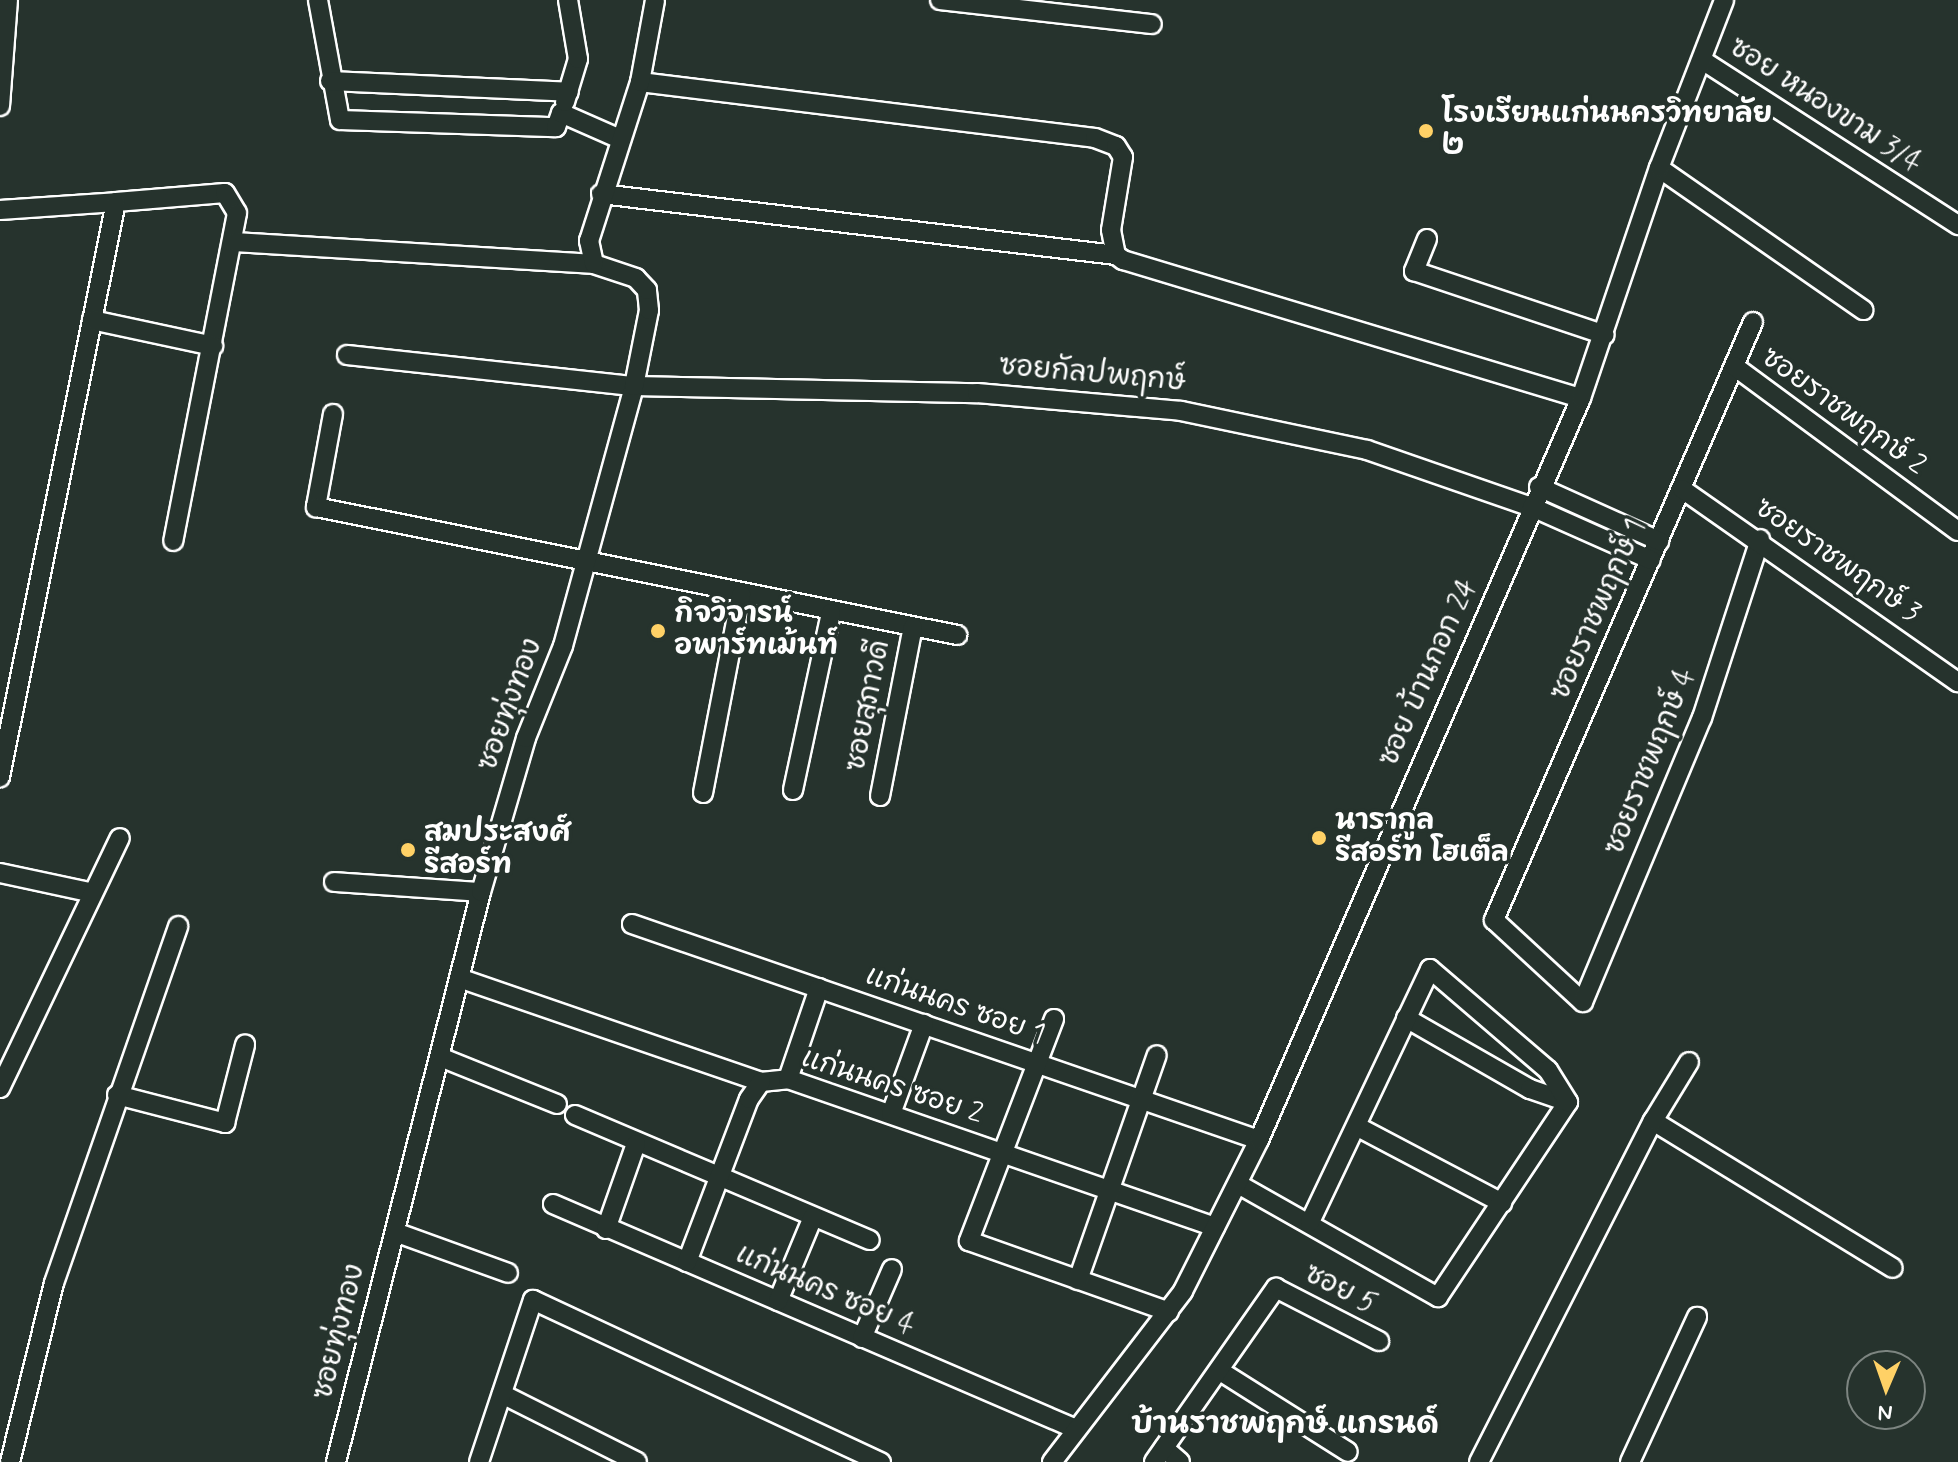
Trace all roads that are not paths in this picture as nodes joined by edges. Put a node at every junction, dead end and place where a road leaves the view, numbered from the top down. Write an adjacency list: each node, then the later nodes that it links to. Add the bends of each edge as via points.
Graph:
1 (8, 0): 12 (street)
2 (318, 0): 9 (street)
3 (568, 0): 11 (street, via 578,59)
4 (655, 0): 10 (street)
5 (940, 0): 7 (street)
6 (1724, 0): 8 (street, ซอย บ้านกอก 24)
7 (1152, 24)
8 (1702, 60): 15 (street, ซอย บ้านกอก 24); 19 (street, ซอย หนองขาม 3/4)
9 (330, 81): 11 (street); 13 (street, via 340,120 556,127)
10 (640, 82): 14 (street); 22 (street, via 1105,142 1116,146 1124,171 1111,230)
11 (569, 92): 13 (street)
12 (0, 106)
13 (561, 113): 14 (street)
14 (620, 139): 16 (street)
15 (1659, 168): 24 (street); 27 (street, ซอย บ้านกอก 24)
16 (601, 194): 22 (street); 23 (street, via 589,241)
17 (116, 202): 18 (street); 21 (street, via 225,193 237,213); 25 (street)
18 (0, 210)
19 (1958, 225)
20 (1427, 239): 27 (street, via 1414,271)
21 (235, 242): 23 (street); 28 (street)
22 (1116, 255): 32 (street, via 1283,312)
23 (594, 264): 31 (street, ซอยทุ่งทอง, via 636,278 647,290 649,310)
24 (1863, 310)
25 (92, 320): 28 (street); 48 (street)
26 (1753, 322): 30 (street, ซอยราชพฤกษ์ 1)
27 (1605, 335): 32 (street, ซอย บ้านกอก 24)
28 (213, 346): 39 (street)
29 (347, 355): 31 (street, ซอยกัลปพฤกษ์)
30 (1734, 366): 35 (street, ซอยราชพฤกษ์ 1); 37 (street, ซอยราชพฤกษ์ 2)
31 (634, 386): 36 (street, ซอยกัลปพฤกษ์, via 977,393 1181,411 1367,450); 42 (street, ซอยทุ่งทอง)
32 (1581, 398): 34 (street, ซอย บ้านกอก 24)
33 (333, 414): 42 (street, ซอยสุภาวดี, via 316,507)
34 (1539, 487): 36 (street, ซอย บ้านกอก 24); 40 (street)
35 (1682, 489): 38 (street, ซอยราชพฤกษ์ 3); 40 (street, ซอยราชพฤกษ์ 1)
36 (1532, 507): 41 (street, ซอยกัลปพฤกษ์); 81 (street, ซอย บ้านกอก 24)
37 (1958, 531)
38 (1760, 539): 47 (street, ซอยราชพฤกษ์ 3); 57 (street, ซอยราชพฤกษ์ 4, via 1702,718 1583,1002)
39 (173, 541)
40 (1659, 541): 41 (street, ซอยราชพฤกษ์ 1)
41 (1651, 560): 57 (street, ซอยราชพฤกษ์ 1)
42 (583, 564): 43 (street, ซอยสุภาวดี); 55 (street, ซอยทุ่งทอง, via 563,646 526,738)
43 (741, 595): 44 (street, ซอยสุภาวดี); 50 (street)
44 (831, 613): 45 (street, ซอยสุภาวดี); 49 (street, ซอยสุภาวดี)
45 (913, 627): 46 (street, ซอยสุภาวดี); 51 (street, ซอยสุภาวดี)
46 (957, 635)
47 (1958, 682)
48 (0, 777)
49 (793, 790)
50 (703, 793)
51 (880, 796)
52 (120, 838): 56 (street)
53 (0, 873): 56 (street)
54 (334, 882): 55 (street)
55 (481, 892): 60 (street, ซอยทุ่งทอง)
56 (93, 893): 72 (street)
57 (1494, 920)
58 (632, 924): 61 (street, แก่นนคร ซอย 1)
59 (178, 926): 73 (street)
60 (459, 978): 67 (street, ซอยทุ่งทอง); 71 (street, แก่นนคร ซอย 2)
61 (819, 988): 64 (street, แก่นนคร ซอย 1); 70 (street)
62 (1406, 1018): 75 (street, via 1530,1089); 75 (street, via 1430,969 1548,1070); 80 (street)
63 (1054, 1019): 69 (street)
64 (924, 1024): 69 (street, แก่นนคร ซอย 1); 77 (street)
65 (245, 1045): 73 (street, via 225,1123)
66 (1157, 1055): 74 (street)
67 (440, 1057): 76 (street); 93 (street, ซอยทุ่งทอง)
68 (1689, 1062): 79 (street)
69 (1037, 1063): 74 (street, แก่นนคร ซอย 1); 83 (street)
70 (788, 1079): 71 (street, แก่นนคร ซอย 2); 77 (street, แก่นนคร ซอย 2)
71 (761, 1082): 84 (street)
72 (0, 1088)
73 (117, 1095): 110 (street, via 54,1283)
74 (1142, 1099): 81 (street, แก่นนคร ซอย 1); 86 (street)
75 (1568, 1102): 87 (street)
76 (557, 1104)
77 (891, 1114): 83 (street, แก่นนคร ซอย 2)
78 (575, 1115): 82 (street)
79 (1653, 1121): 96 (street); 117 (street)
80 (1358, 1127): 87 (street); 90 (street)
81 (1259, 1140): 85 (street, ซอย บ้านกอก 24)
82 (636, 1144): 84 (street); 92 (street)
83 (1003, 1153): 86 (street, แก่นนคร ซอย 2); 99 (street, via 969,1241)
84 (717, 1177): 89 (street); 95 (street)
85 (1238, 1184): 90 (street); 91 (street, ซอย บ้านกอก 24)
86 (1110, 1190): 91 (street, แก่นนคร ซอย 2); 99 (street)
87 (1502, 1203): 90 (street, via 1438,1297)
88 (553, 1204): 92 (street, แก่นนคร ซอย 4)
89 (813, 1217): 94 (street); 100 (street)
90 (1310, 1222)
91 (1215, 1227): 101 (street, ซอย บ้านกอก 24)
92 (606, 1229): 95 (street, แก่นนคร ซอย 4)
93 (395, 1232): 98 (street); 111 (street, ซอยทุ่งทอง)
94 (870, 1240)
95 (687, 1262): 100 (street, แก่นนคร ซอย 4)
96 (1893, 1268)
97 (892, 1269): 103 (street)
98 (508, 1273)
99 (1078, 1280): 101 (street)
100 (778, 1301): 103 (street, แก่นนคร ซอย 4)
101 (1169, 1312): 107 (street, ซอย บ้านกอก 24)
102 (1697, 1317): 118 (street)
103 (862, 1338): 107 (street, แก่นนคร ซอย 4)
104 (1379, 1341): 105 (street, ซอย 5, via 1276,1288)
105 (1220, 1371): 108 (street); 109 (street)
106 (502, 1394): 112 (street); 113 (street); 114 (street, via 533,1300)
107 (1076, 1429): 115 (street, ซอย บ้านกอก 24)
108 (1348, 1452)
109 (1159, 1455): 116 (street)
110 (10, 1462)
111 (336, 1462)
112 (479, 1462)
113 (637, 1462)
114 (881, 1462)
115 (1052, 1462)
116 (1180, 1462)
117 (1479, 1462)
118 (1630, 1462)

